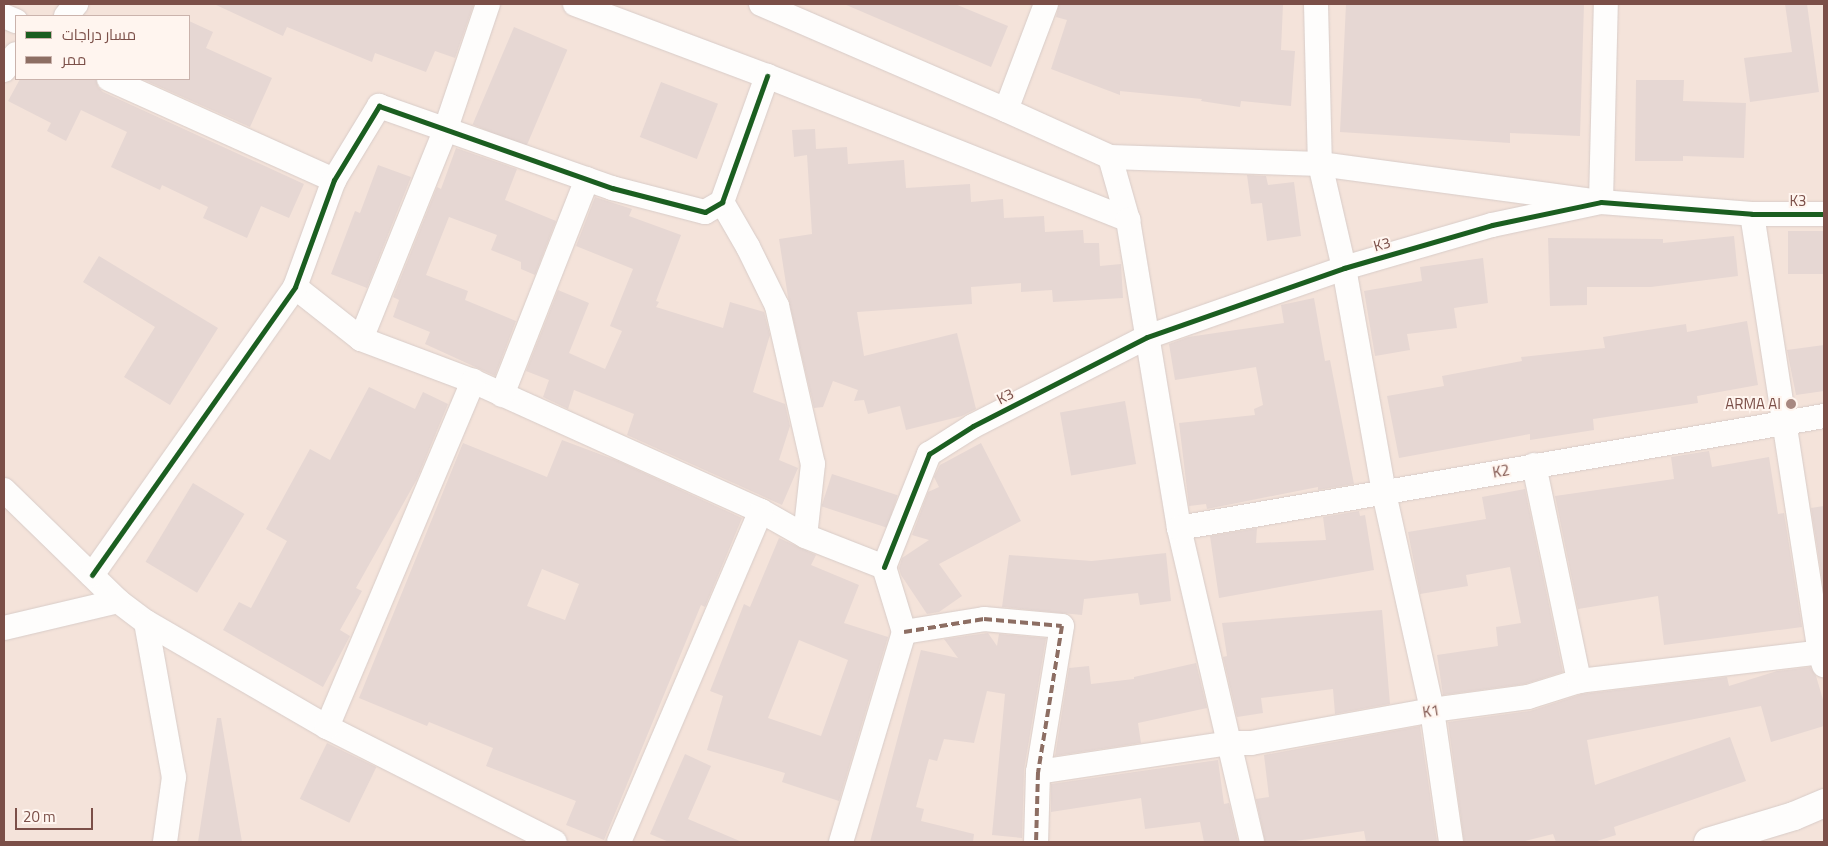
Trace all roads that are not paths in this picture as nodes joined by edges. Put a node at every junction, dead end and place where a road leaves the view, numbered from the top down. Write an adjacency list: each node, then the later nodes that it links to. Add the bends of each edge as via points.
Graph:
1 (76, 4): 8 (street)
2 (488, 4): 14 (street)
3 (575, 4): 11 (street)
4 (760, 4): 13 (street)
5 (1046, 4): 13 (street)
6 (1316, 4): 16 (street)
7 (1606, 4): 20 (street)
8 (67, 15)
9 (15, 55): 10 (street)
10 (4, 70)
11 (767, 76): 19 (street); 23 (street)
12 (111, 80): 18 (street)
13 (1006, 110): 15 (street)
14 (445, 131): 17 (street); 18 (street, via 379,106); 27 (street)
15 (1110, 157): 16 (street); 23 (street)
16 (1320, 164): 20 (street); 24 (street)
17 (587, 179): 19 (street, via 705,212); 29 (street)
18 (334, 180): 25 (street)
19 (722, 202): 37 (street, via 778,306 813,464)
20 (1601, 202): 21 (street, K3); 24 (street, K3, via 1492,225)
21 (1752, 214): 22 (street, K3); 31 (street)
22 (1824, 214)
23 (1128, 220): 26 (street)
24 (1344, 268): 26 (street, K3); 34 (street)
25 (295, 287): 27 (street); 39 (street)
26 (1147, 337): 36 (street); 38 (street, K3, via 973,426 928,454)
27 (361, 339): 28 (street)
28 (472, 381): 29 (street); 47 (street)
29 (502, 394): 35 (street)
30 (1824, 416): 31 (street, K2)
31 (1784, 421): 32 (street, K2); 44 (street)
32 (1534, 465): 34 (street, K2); 45 (street)
33 (4, 490): 39 (street)
34 (1384, 493): 36 (street, K2); 46 (street)
35 (761, 511): 37 (street); 53 (street)
36 (1179, 528): 48 (street)
37 (805, 536): 38 (street)
38 (884, 567): 43 (street)
39 (92, 575): 40 (street)
40 (118, 601): 41 (street); 42 (street)
41 (146, 622): 47 (street); 51 (street, via 174,777)
42 (4, 628)
43 (904, 632): 49 (street, via 984,619 1062,626); 54 (street)
44 (1823, 657): 45 (street, K1)
45 (1579, 681): 46 (street, K1, via 1528,697)
46 (1432, 710): 48 (street, K1, via 1251,743); 57 (street)
47 (327, 727): 52 (street)
48 (1230, 743): 49 (street, K1); 56 (street)
49 (1038, 772): 55 (street)
50 (1824, 803): 58 (street, via 1794,816)
51 (165, 842)
52 (555, 842)
53 (618, 842)
54 (841, 842)
55 (1036, 842)
56 (1252, 842)
57 (1451, 842)
58 (1708, 842)

